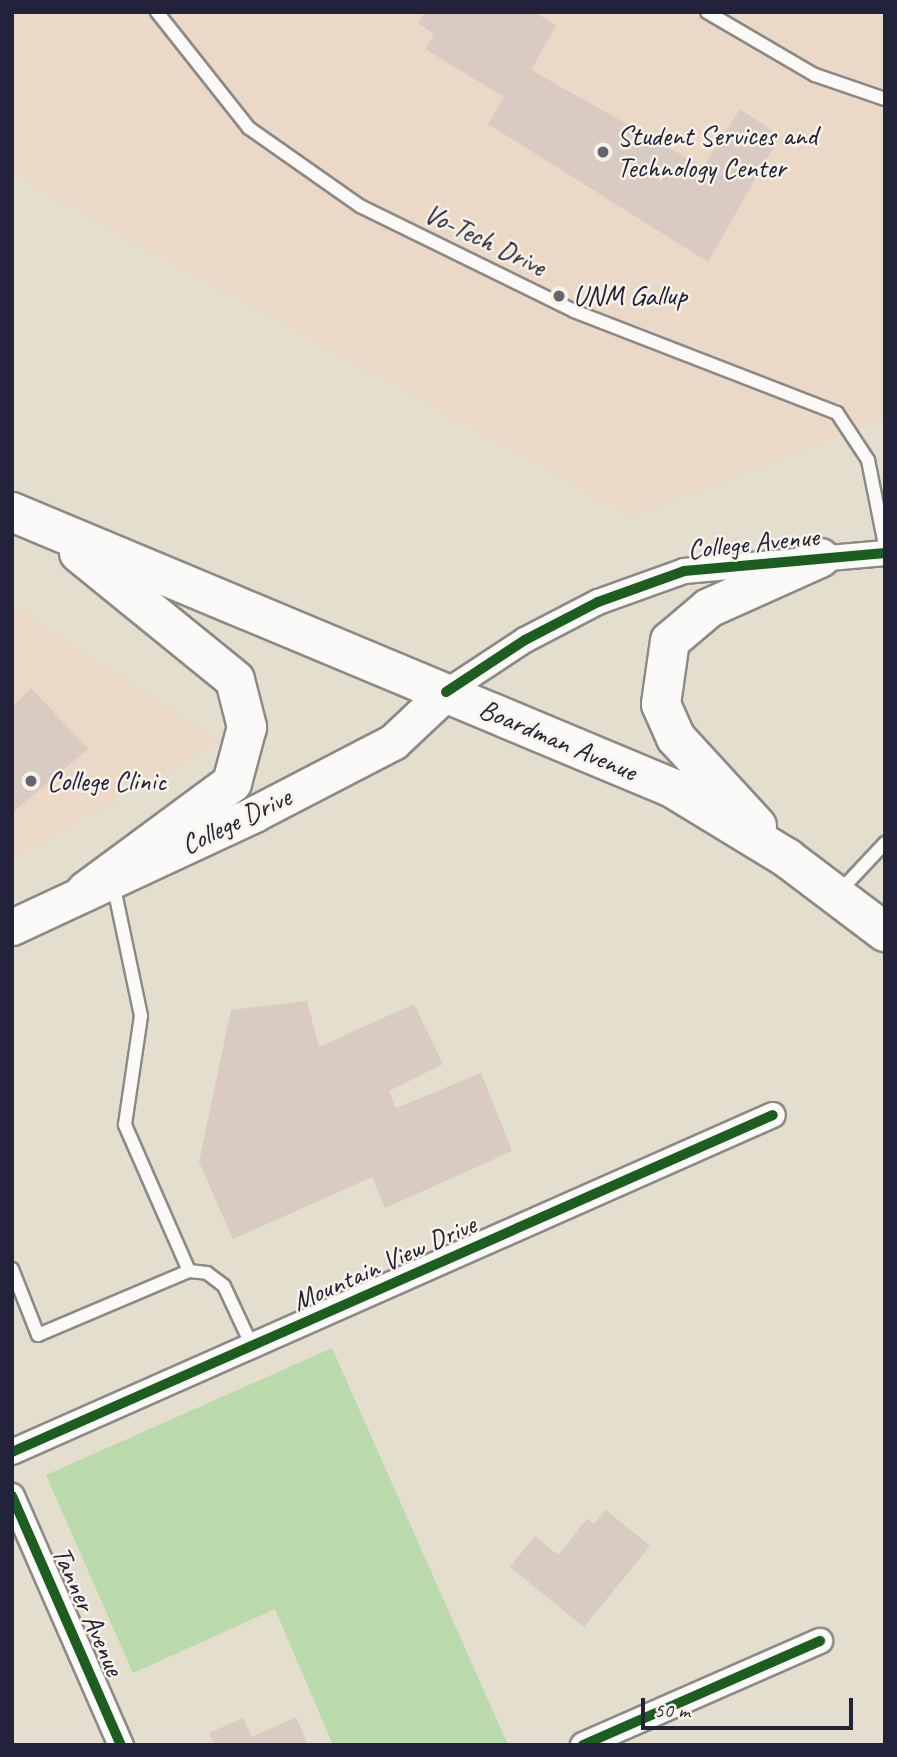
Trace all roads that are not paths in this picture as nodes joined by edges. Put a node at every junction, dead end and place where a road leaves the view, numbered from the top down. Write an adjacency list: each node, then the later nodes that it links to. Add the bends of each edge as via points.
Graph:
1 (157, 12): 5 (lane, Vo-Tech Drive, via 249,128 360,206 574,311 837,413 869,460)
2 (707, 12): 3 (lane, via 815,75)
3 (885, 99)
4 (28, 519): 8 (main road, Boardman Avenue); 11 (main road, via 235,680 247,727 232,783)
5 (885, 545)
6 (885, 553): 7 (street, College Avenue)
7 (820, 558): 8 (street, College Avenue, via 684,571 598,602 525,640); 10 (main road, via 709,608 670,640 662,704 676,738)
8 (446, 692): 10 (main road, Boardman Avenue, via 671,788); 11 (main road, College Drive, via 393,742 254,814)
9 (885, 844): 12 (lane)
10 (787, 858): 12 (main road, Boardman Avenue)
11 (99, 885): 13 (main road, College Drive); 17 (lane, via 141,1016 125,1125)
12 (836, 895): 14 (main road, Boardman Avenue)
13 (12, 927)
14 (885, 932)
15 (774, 1115): 18 (street, Mountain View Drive)
16 (12, 1269): 17 (lane, via 38,1335)
17 (190, 1271): 18 (lane, via 207,1273 224,1286)
18 (252, 1346): 19 (street, Mountain View Drive)
19 (12, 1452)
20 (12, 1496): 22 (street, Tanner Avenue)
21 (820, 1641): 23 (street)
22 (121, 1745)
23 (583, 1745)

